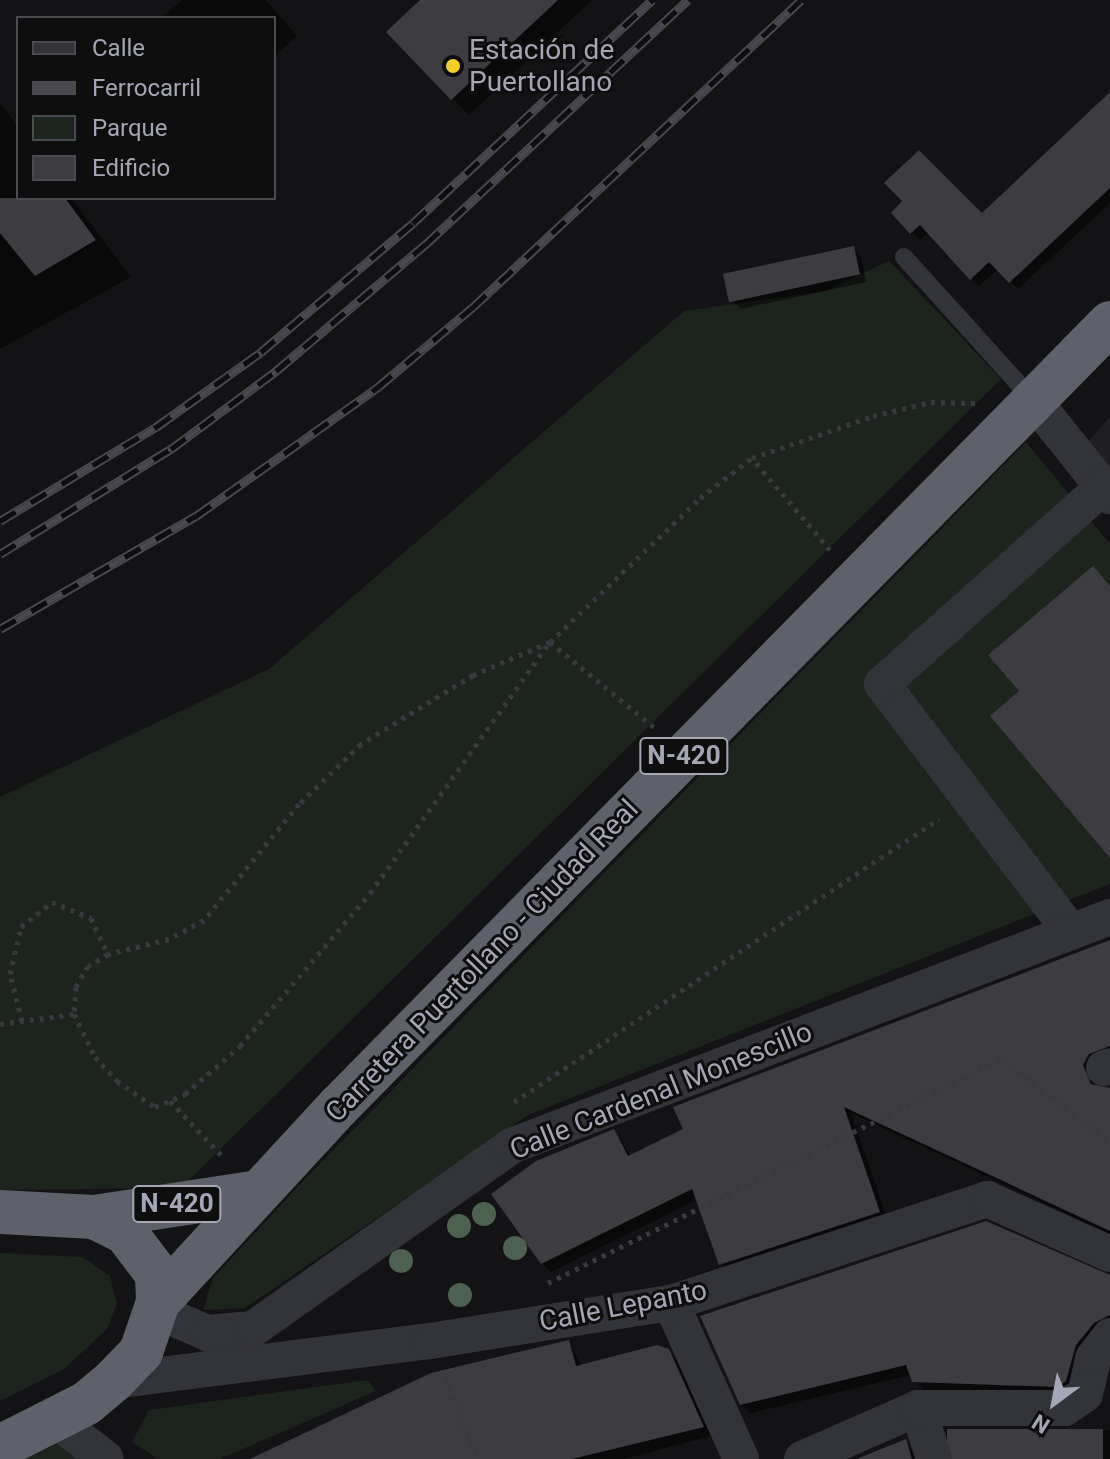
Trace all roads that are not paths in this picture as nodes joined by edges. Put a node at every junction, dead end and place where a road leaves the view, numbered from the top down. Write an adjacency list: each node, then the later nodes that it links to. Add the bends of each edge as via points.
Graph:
1 (904, 257): 3 (lane)
2 (1110, 323): 3 (highway, Carretera Puertollano - Ciudad Real / N-420)
3 (1034, 401): 4 (street); 7 (highway, Carretera Puertollano - Ciudad Real / N-420)
4 (1106, 492): 6 (street, via 882,684)
5 (1110, 917): 6 (street, Calle Cardenal Monescillo)
6 (1071, 932): 12 (street, Calle Cardenal Monescillo, via 511,1146 253,1329 207,1333)
7 (259, 1192): 9 (highway, N-420); 12 (highway, Carretera Puertollano - Ciudad Real / N-420)
8 (0, 1212): 9 (highway)
9 (94, 1217): 12 (highway, via 125,1232 143,1252 157,1274)
10 (1110, 1254): 11 (street, Calle Lepanto, via 987,1199)
11 (671, 1303): 14 (street, Calle Lepanto, via 430,1341); 19 (street)
12 (158, 1307): 14 (highway, via 141,1352)
13 (1110, 1336): 15 (street, via 1093,1358 1085,1394 1065,1408)
14 (113, 1381): 16 (highway)
15 (918, 1408): 20 (street); 21 (street)
16 (56, 1420): 17 (highway); 18 (street)
17 (0, 1447)
18 (106, 1459)
19 (741, 1459)
20 (802, 1459)
21 (934, 1459)

